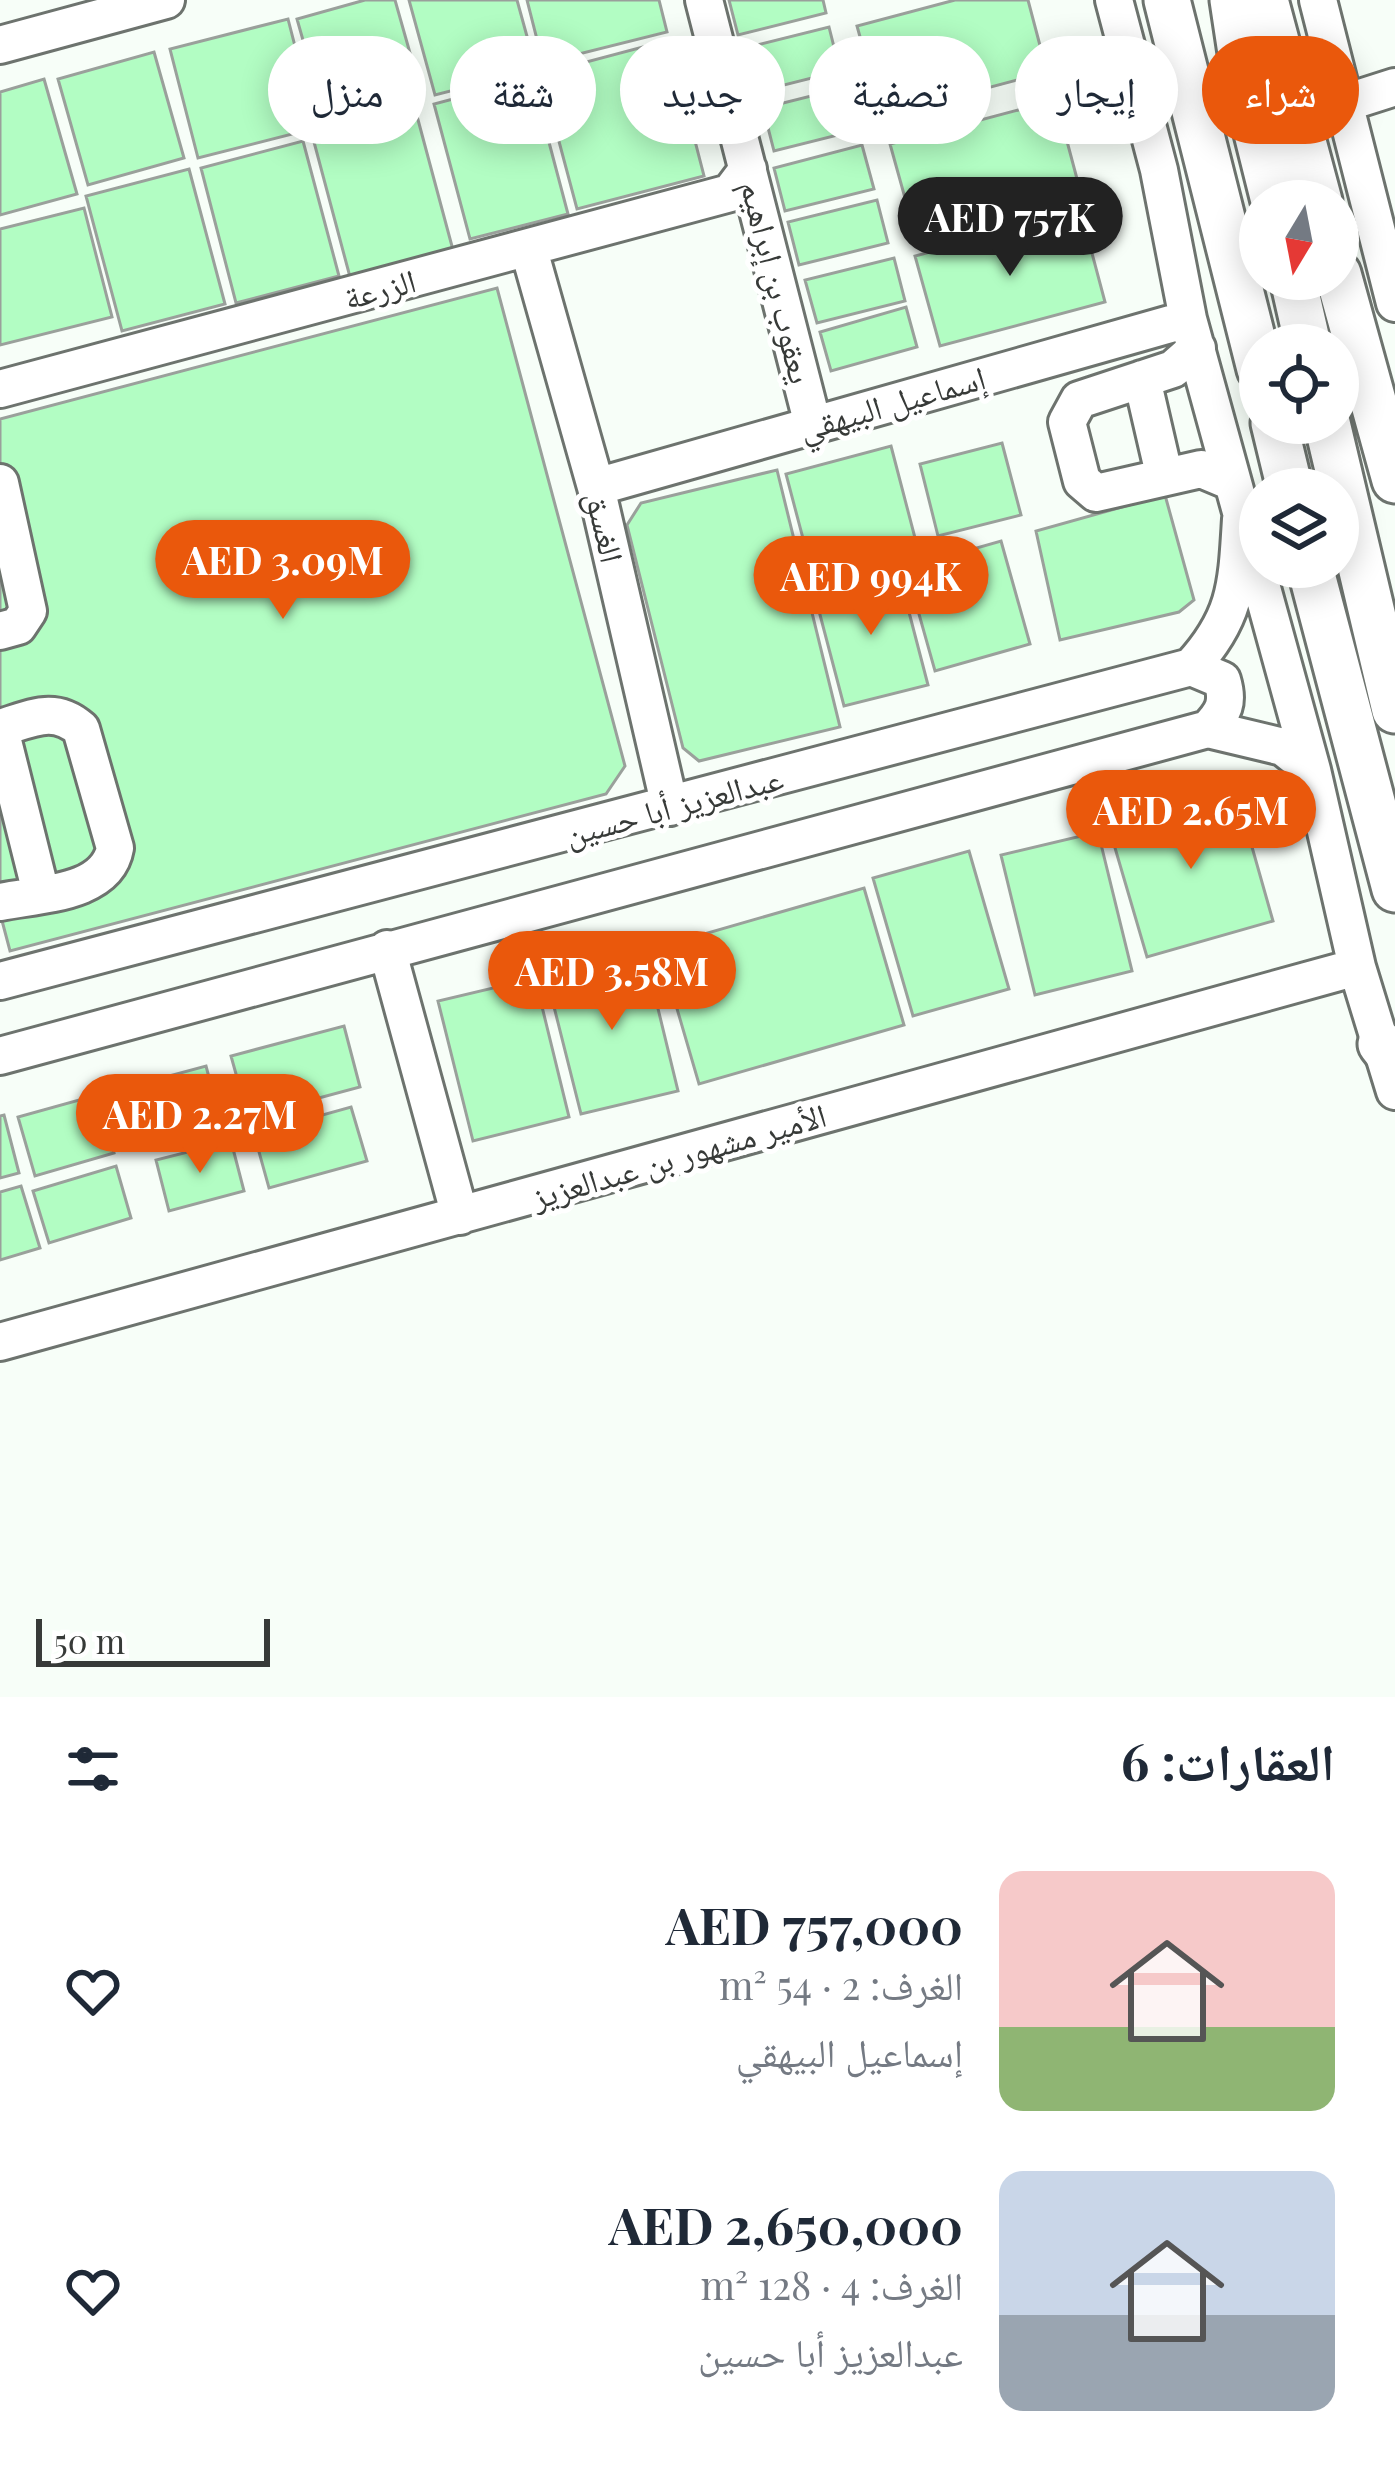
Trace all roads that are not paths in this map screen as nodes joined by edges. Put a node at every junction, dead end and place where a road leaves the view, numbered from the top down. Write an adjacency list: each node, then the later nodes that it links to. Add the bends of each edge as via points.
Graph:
1 (166, 0): 9 (street)
2 (704, 0): 13 (street, يعقوب بن إبراهيم)
3 (1114, 0): 20 (street)
4 (1167, 0): 19 (main road)
5 (1233, 0): 14 (main road)
6 (1265, 0): 15 (main road)
7 (1318, 0): 8 (street)
8 (1329, 36)
9 (0, 45)
10 (1395, 87): 11 (street)
11 (1359, 98)
12 (1358, 144): 18 (street)
13 (748, 169): 16 (street, الزرعة, via 730,193); 23 (street, يعقوب بن إبراهيم)
14 (1269, 180)
15 (1312, 180)
16 (529, 250): 22 (street, الزرعة); 29 (street, الغسق)
17 (1345, 300): 26 (main road)
18 (1395, 303)
19 (1249, 324)
20 (1193, 334): 21 (street, via 1173,369); 23 (street, إسماعيل البيهقي); 27 (street)
21 (1142, 379): 25 (street); 25 (street, via 1079,400 1067,422 1089,490)
22 (0, 389)
23 (813, 425): 29 (street, إسماعيل البيهقي)
24 (1332, 444): 36 (main road)
25 (1164, 474): 27 (street, via 1201,469)
26 (1395, 480)
27 (1232, 482): 30 (street)
28 (0, 483): 34 (street, via 28,611 18,626)
29 (596, 487): 40 (street, الغسق)
30 (1239, 511)
31 (1239, 554): 35 (street, via 1227,622)
32 (1261, 588): 39 (street)
33 (1316, 588): 41 (main road)
34 (0, 631)
35 (1191, 667): 38 (street, via 1222,680 1228,698); 40 (street, عبدالعزيز أبا حسين)
36 (1395, 710)
37 (0, 729): 42 (street); 42 (street, via 50,713 80,729 115,848 112,867 96,881)
38 (1208, 729): 39 (street, عبدالعزيز أبا حسين, via 1283,747); 44 (street, عبدالعزيز أبا حسين)
39 (1312, 770): 45 (street)
40 (670, 807): 46 (street, عبدالعزيز أبا حسين)
41 (1395, 889)
42 (41, 893): 43 (street)
43 (0, 902)
44 (387, 949): 48 (street, عبدالعزيز أبا حسين); 50 (street)
45 (1357, 967): 47 (street); 50 (street, الأمير مشهور بن عبدالعزيز)
46 (0, 981)
47 (1388, 1053): 49 (street)
48 (0, 1056)
49 (1395, 1091)
50 (460, 1216): 51 (street, الأمير مشهور بن عبدالعزيز)
51 (0, 1342)

